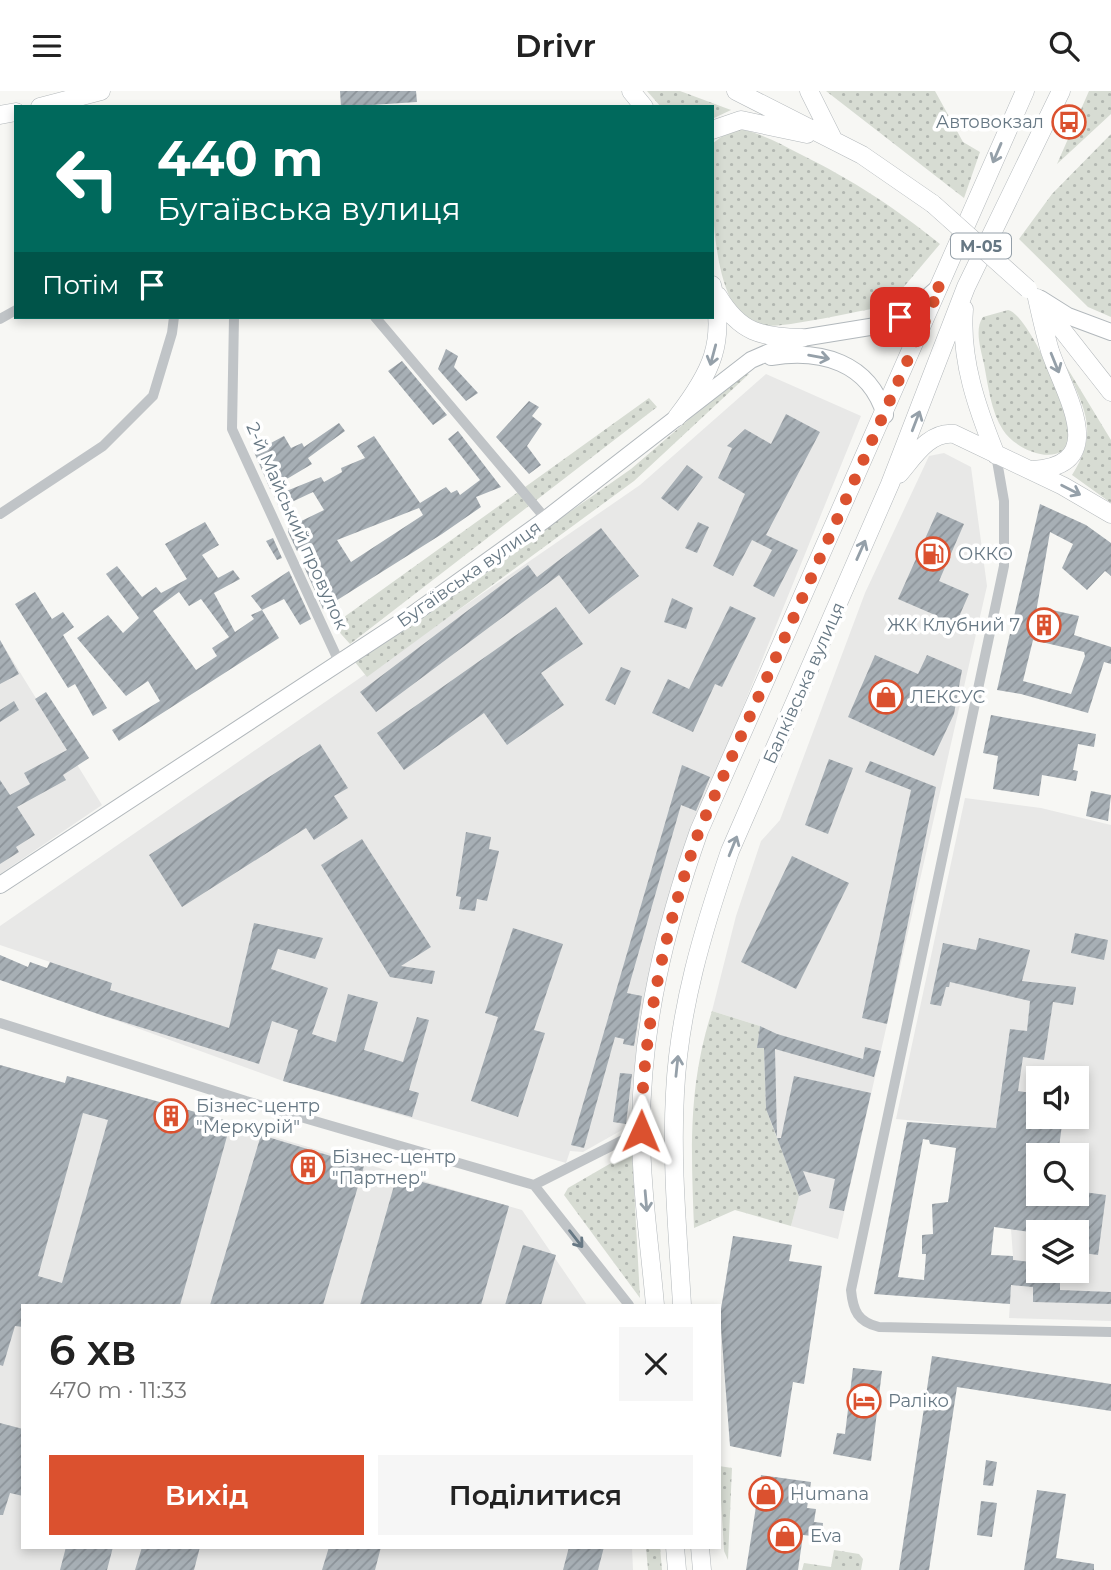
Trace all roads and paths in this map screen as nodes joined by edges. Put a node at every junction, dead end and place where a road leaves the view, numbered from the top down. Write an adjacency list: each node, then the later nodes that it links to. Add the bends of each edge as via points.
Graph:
1 (101, 91): 7 (main road)
2 (631, 91): 8 (main road)
3 (736, 91): 10 (main road, М-05)
4 (809, 91): 10 (main road)
5 (1025, 91): 11 (main road, Балківська вулиця, one-way to 11)
6 (1061, 91): 13 (main road, Балківська вулиця)
7 (48, 105)
8 (642, 105)
9 (714, 128): 10 (main road, via 727,122 757,121)
10 (836, 141): 14 (main road, М-05, bridge, via 933,204)
11 (941, 285): 22 (main road, Бугаївська вулиця, via 917,306 883,325); 25 (main road, Балківська вулиця)
12 (714, 287): 22 (main road, via 742,326 768,336)
13 (966, 287): 27 (main road, via 964,348); 29 (main road, Балківська вулиця, one-way to 13)
14 (1033, 293): 21 (main road, via 1068,316); 24 (main road, М-05); 28 (main road, one-way to 28, via 1080,433 1066,462)
15 (714, 295): 26 (main road, one-way to 26, via 718,331 713,356 704,379)
16 (0, 306): 17 (street)
17 (9, 314)
18 (174, 319): 30 (street, via 153,396 103,446)
19 (234, 319): 33 (street, 2-й Майський провулок, via 232,429)
20 (377, 319): 32 (street)
21 (1111, 332)
22 (802, 338): 23 (main road, Бугаївська вулиця)
23 (751, 360): 25 (main road, one-way to 25, via 804,354 836,360 870,384); 26 (main road, Бугаївська вулиця)
24 (1111, 392)
25 (885, 415): 36 (main road, Балківська вулиця, via 699,831 678,891 648,1026)
26 (677, 417): 32 (main road, Бугаївська вулиця)
27 (996, 455): 28 (main road); 29 (main road, via 946,433 930,440); 41 (street, via 1004,501 1004,566 851,1290 857,1316 879,1327)
28 (1030, 470): 31 (main road, one-way to 31)
29 (890, 484): 40 (main road, Балківська вулиця, one-way to 29, via 674,1093 692,972 730,851)
30 (0, 514)
31 (1111, 514)
32 (547, 519): 33 (main road, Бугаївська вулиця)
33 (340, 664): 34 (main road, Бугаївська вулиця)
34 (0, 885)
35 (0, 1023): 37 (street)
36 (641, 1131): 37 (street); 39 (main road, Балківська вулиця, one-way to 39)
37 (534, 1185): 38 (street, one-way to 38)
38 (628, 1304)
39 (655, 1304)
40 (682, 1304)
41 (1111, 1332)
42 (675, 1549): 44 (main road)
43 (700, 1549): 45 (main road)
44 (677, 1570)
45 (702, 1570)

